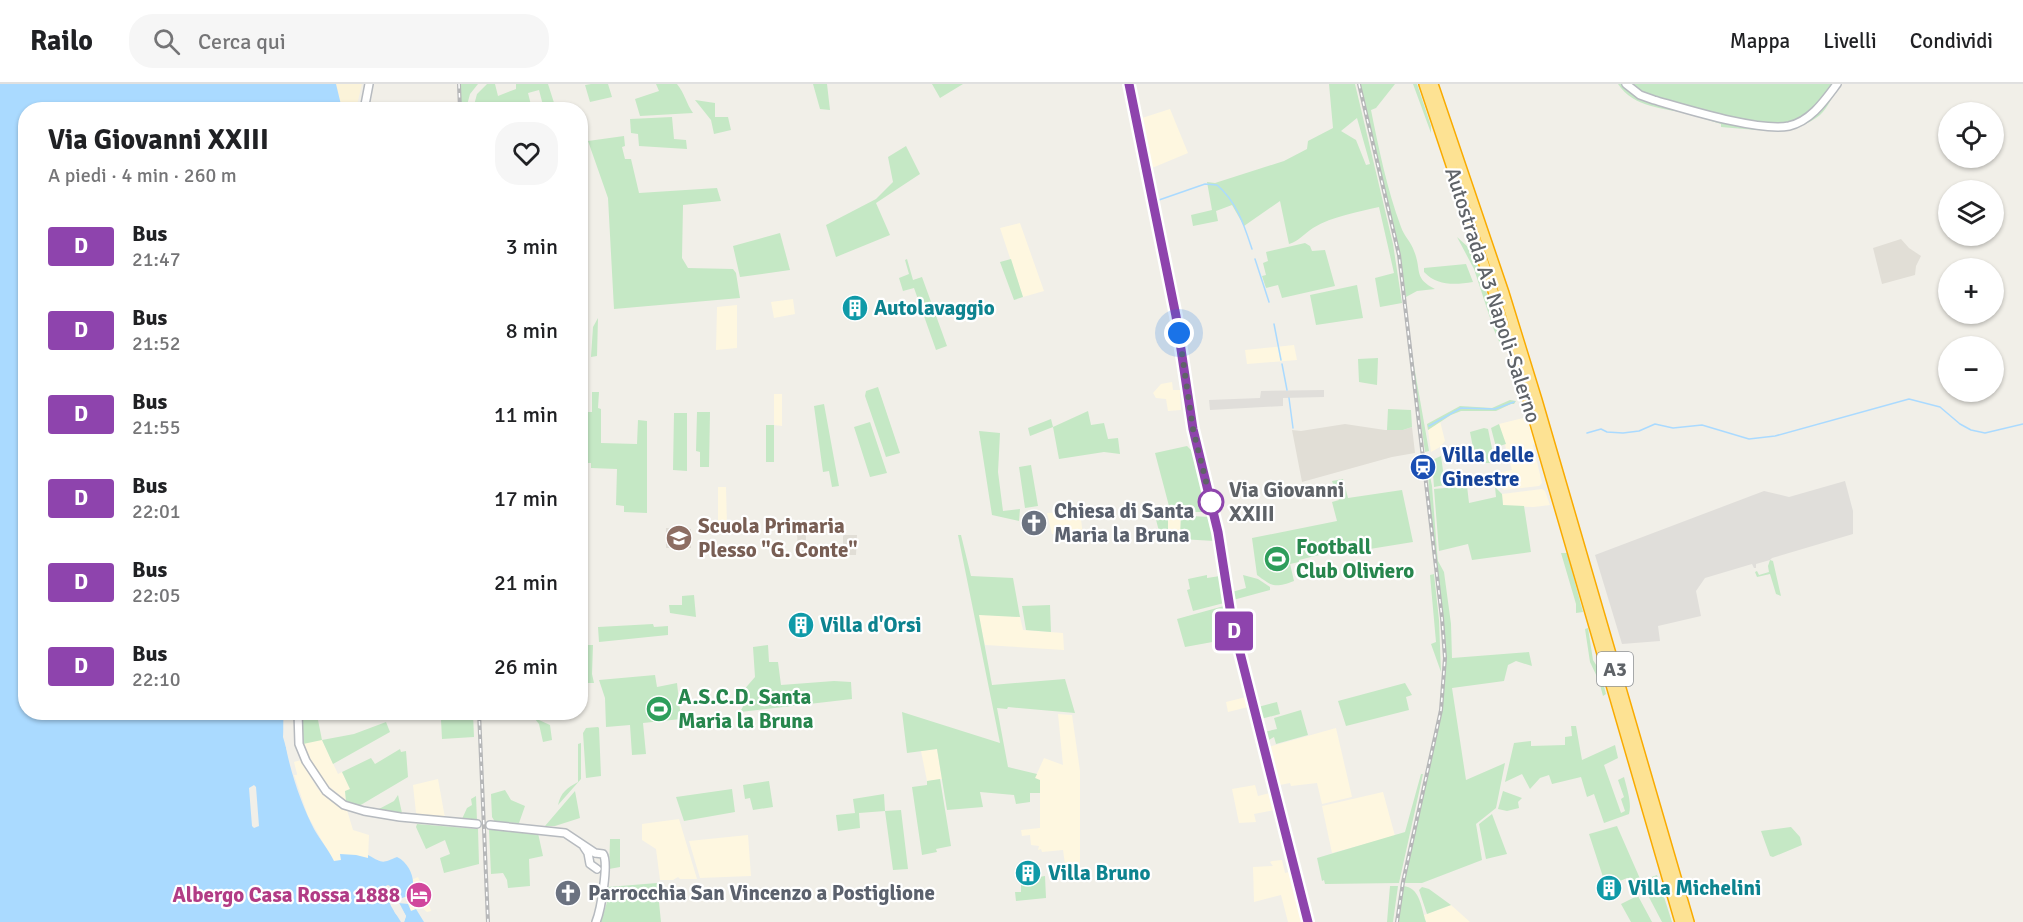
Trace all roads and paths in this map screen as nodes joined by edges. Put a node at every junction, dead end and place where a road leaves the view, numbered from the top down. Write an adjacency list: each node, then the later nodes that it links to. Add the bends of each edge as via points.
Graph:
1 (369, 84): 7 (street)
2 (1130, 84): 16 (main road, via 1232,621)
3 (1424, 84): 8 (highway, Autostrada A3 Napoli-Salerno / A3)
4 (1433, 84): 8 (highway, Autostrada A3 Napoli-Salerno / A3, via 1504,293)
5 (1626, 84): 6 (street, via 1654,100 1766,126 1790,126 1819,107)
6 (1837, 84)
7 (366, 102)
8 (1533, 402): 9 (highway, Autostrada A3 Napoli-Salerno / A3)
9 (1538, 417): 17 (highway, Autostrada A3 Napoli-Salerno / A3); 18 (highway, Autostrada A3 Napoli-Salerno / A3)
10 (298, 720): 11 (street, via 299,744 306,761 326,791 344,805 400,818)
11 (477, 824)
12 (490, 825): 13 (street, via 558,831 579,840)
13 (592, 856): 14 (street, via 591,867); 14 (street, via 600,852 605,856)
14 (601, 868): 15 (street, via 604,884)
15 (596, 922)
16 (1308, 922)
17 (1680, 922)
18 (1689, 922)

